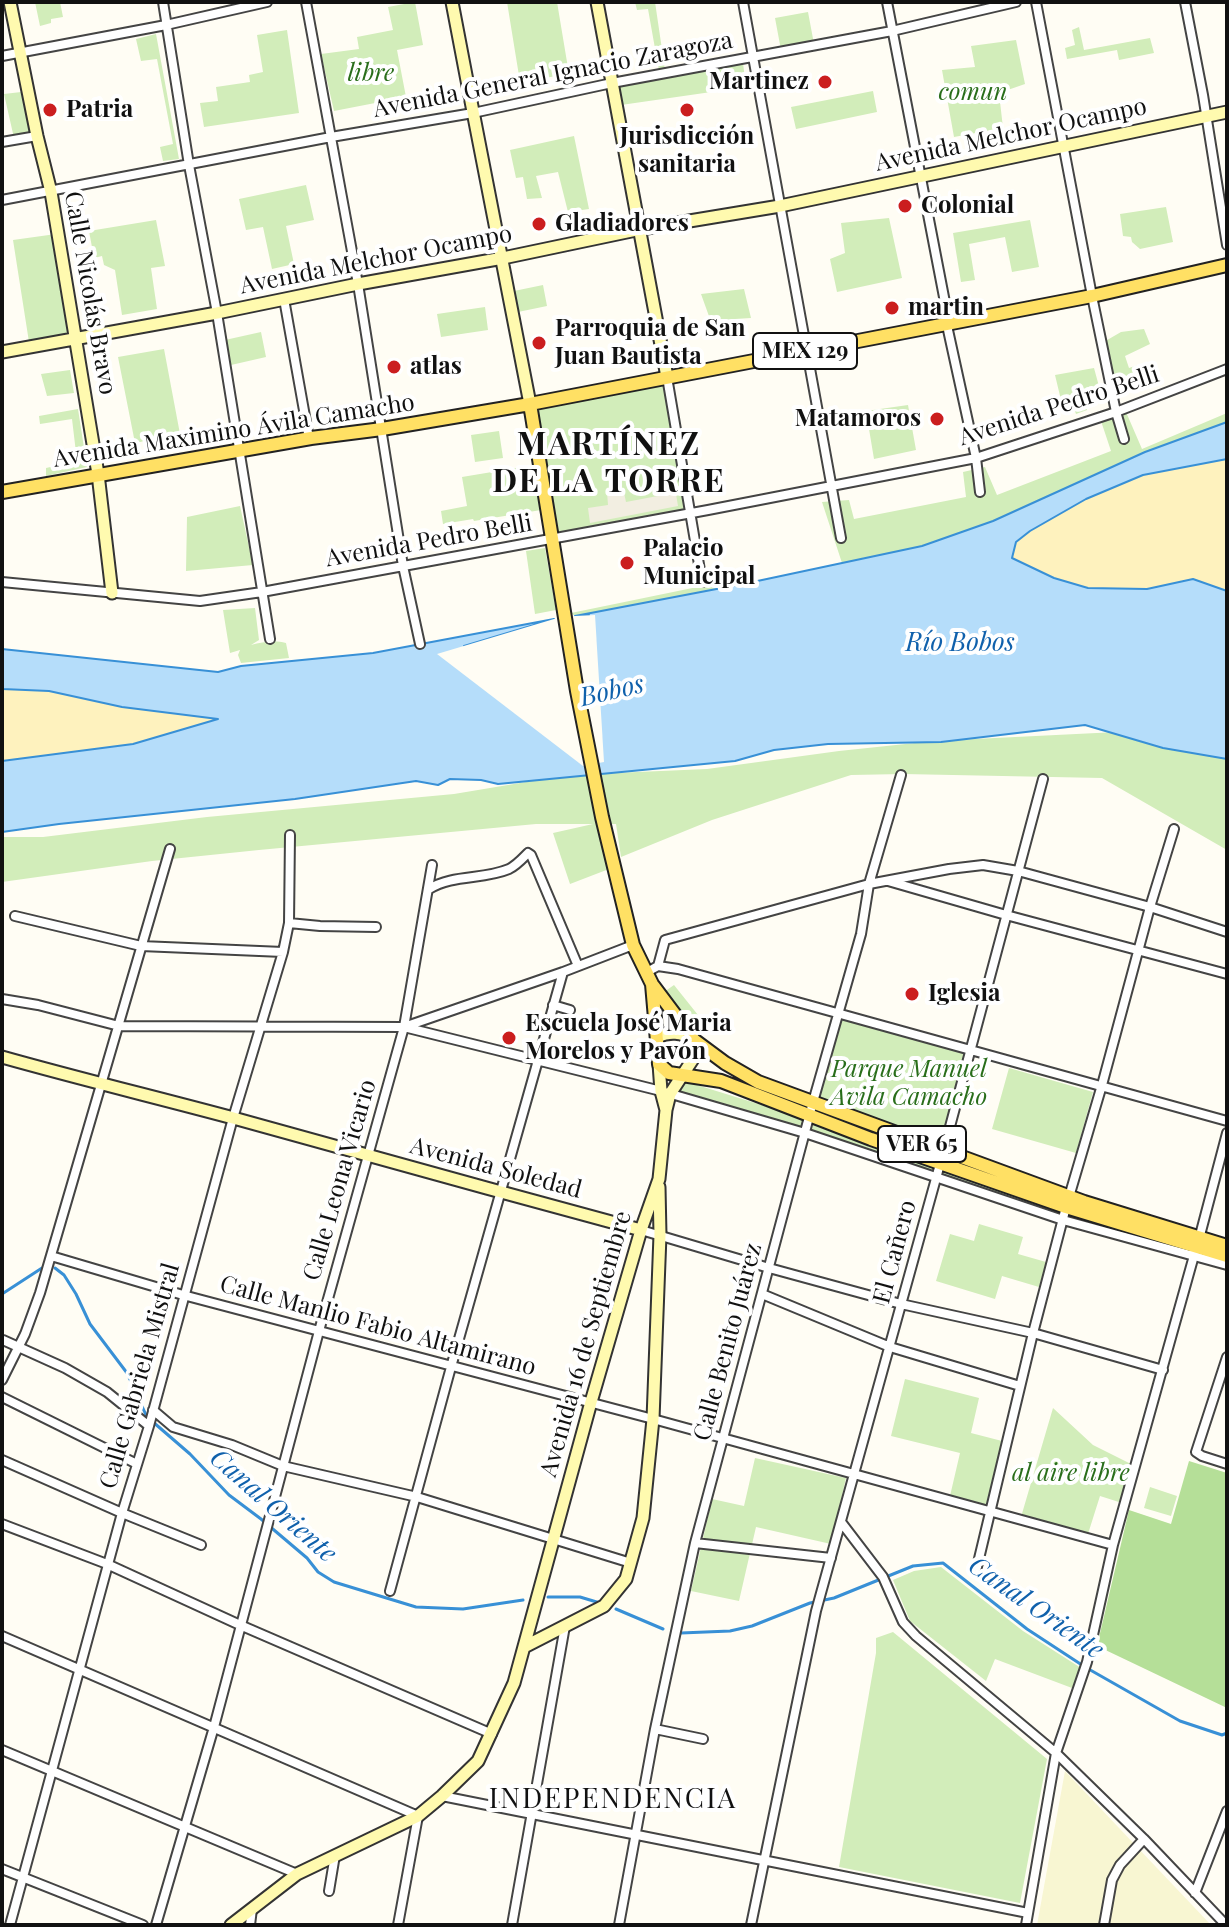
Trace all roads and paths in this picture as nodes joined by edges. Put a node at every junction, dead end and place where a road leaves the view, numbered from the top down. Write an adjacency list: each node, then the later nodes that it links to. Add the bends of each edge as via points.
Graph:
1 (10, 2): 14 (street, Calle Nicolás Bravo)
2 (163, 2): 12 (street)
3 (267, 2): 12 (street)
4 (306, 2): 22 (street)
5 (452, 2): 19 (street)
6 (597, 2): 17 (street)
7 (743, 2): 16 (street)
8 (887, 2): 13 (street)
9 (1016, 2): 13 (street, Avenida General Ignacio Zaragoza)
10 (1036, 2): 24 (street)
11 (1185, 2): 20 (street)
12 (166, 25): 14 (street); 25 (street)
13 (892, 31): 16 (street, Avenida General Ignacio Zaragoza); 26 (street)
14 (21, 54): 15 (street); 21 (street, Calle Nicolás Bravo)
15 (2, 56)
16 (753, 58): 17 (street, Avenida General Ignacio Zaragoza); 29 (street)
17 (612, 83): 19 (street, Avenida General Ignacio Zaragoza); 30 (street)
18 (1227, 112): 20 (street, Avenida Melchor Ocampo)
19 (473, 113): 22 (street, Avenida General Ignacio Zaragoza); 32 (street)
20 (1206, 116): 24 (street, Avenida Melchor Ocampo); 31 (street)
21 (37, 136): 23 (street); 27 (street, Calle Nicolás Bravo)
22 (331, 137): 25 (street, Avenida General Ignacio Zaragoza); 34 (street)
23 (2, 142)
24 (1062, 147): 26 (street, Avenida Melchor Ocampo); 35 (street)
25 (189, 165): 27 (street, Avenida General Ignacio Zaragoza); 37 (street)
26 (921, 176): 29 (street, Avenida Melchor Ocampo); 38 (street)
27 (51, 192): 28 (street, Avenida General Ignacio Zaragoza); 39 (street, Calle Nicolás Bravo)
28 (2, 200)
29 (780, 206): 30 (street, Avenida Melchor Ocampo); 40 (street)
30 (641, 229): 32 (street, Avenida Melchor Ocampo); 43 (street)
31 (1227, 245)
32 (503, 258): 34 (street, Avenida Melchor Ocampo); 44 (street)
33 (1227, 265): 35 (main road, Avenida Maximino Ávila Camacho / MEX 129)
34 (358, 284): 36 (street, Avenida Melchor Ocampo); 46 (street)
35 (1092, 296): 38 (main road, Avenida Maximino Ávila Camacho / MEX 129); 45 (street)
36 (284, 299): 37 (street, Avenida Melchor Ocampo); 47 (street)
37 (217, 313): 39 (street, Avenida Melchor Ocampo); 49 (street)
38 (949, 323): 40 (main road, Avenida Maximino Ávila Camacho / MEX 129); 50 (street)
39 (76, 339): 41 (street, Avenida Melchor Ocampo); 51 (street, Calle Nicolás Bravo)
40 (807, 350): 43 (main road, Avenida Maximino Ávila Camacho / MEX 129); 52 (street)
41 (2, 352)
42 (1227, 369): 45 (street, Avenida Pedro Belli)
43 (667, 377): 44 (main road, Avenida Maximino Ávila Camacho / MEX 129); 55 (street)
44 (530, 404): 46 (main road, Avenida Maximino Ávila Camacho / MEX 129); 57 (main road, VER 65)
45 (1116, 412): 48 (street); 50 (street, Avenida Pedro Belli)
46 (382, 429): 47 (main road, Avenida Maximino Ávila Camacho / MEX 129); 58 (street)
47 (311, 438): 49 (main road, Avenida Maximino Ávila Camacho / MEX 129)
48 (1124, 439)
49 (240, 450): 51 (main road, Avenida Maximino Ávila Camacho / MEX 129); 61 (street)
50 (976, 458): 52 (street, Avenida Pedro Belli); 54 (street)
51 (98, 474): 53 (main road, Avenida Maximino Ávila Camacho / MEX 129); 62 (street, Calle Nicolás Bravo)
52 (833, 487): 55 (street, Avenida Pedro Belli); 56 (street)
53 (2, 492)
54 (980, 492)
55 (691, 513): 57 (street, Avenida Pedro Belli); 60 (street)
56 (841, 538)
57 (552, 540): 58 (street, Avenida Pedro Belli); 81 (main road, VER 65, via 602,817)
58 (403, 566): 61 (street, Avenida Pedro Belli); 64 (street)
59 (2, 582): 62 (street, Avenida Pedro Belli)
60 (702, 582)
61 (262, 592): 62 (street, Avenida Pedro Belli, via 200,601); 63 (street)
62 (112, 593)
63 (270, 639)
64 (420, 644)
65 (901, 775): 73 (street, Calle Benito Juárez)
66 (1043, 779): 71 (street, El Cañero)
67 (1174, 829): 75 (street)
68 (290, 835): 78 (street, Calle Gabriela Mistral)
69 (170, 849): 82 (street)
70 (432, 865): 74 (street, Calle Leona Vicario)
71 (1018, 871): 72 (street, via 983,865); 75 (street); 76 (street, El Cañero)
72 (887, 880): 73 (street); 76 (street)
73 (869, 884): 87 (street, via 665,940); 92 (street, Calle Benito Juárez)
74 (429, 889): 85 (street, via 510,869 528,853); 95 (street, Calle Leona Vicario)
75 (1150, 907): 80 (street); 83 (street)
76 (1006, 915): 83 (street); 98 (street, El Cañero)
77 (15, 916): 82 (street)
78 (289, 923): 79 (street); 84 (street, Calle Gabriela Mistral)
79 (376, 927)
80 (1227, 932)
81 (633, 945): 85 (street); 87 (main road, VER 65)
82 (141, 946): 84 (street); 93 (street)
83 (1139, 949): 88 (street); 104 (street)
84 (283, 952): 94 (street, Calle Gabriela Mistral)
85 (578, 966): 86 (street)
86 (563, 972): 90 (street); 95 (street)
87 (652, 974): 92 (street, via 678,969); 96 (main road, Avenida 16 de Septiembre); 97 (main road, VER 65)
88 (1227, 974)
89 (2, 999): 93 (street)
90 (553, 1005): 91 (street); 100 (street)
91 (570, 1010)
92 (838, 1013): 98 (street); 106 (street, Calle Benito Juárez)
93 (119, 1026): 94 (street); 103 (street)
94 (261, 1026): 95 (street); 107 (street, Calle Gabriela Mistral)
95 (404, 1027): 100 (street); 111 (street, Calle Leona Vicario)
96 (657, 1037): 97 (street, via 680,1033); 101 (main road, Avenida 16 de Septiembre)
97 (694, 1040): 102 (street, via 693,1059); 106 (main road, VER 65, via 725,1063)
98 (971, 1049): 104 (street); 112 (street, El Cañero)
99 (2, 1057): 103 (street, Avenida Soledad)
100 (537, 1060): 105 (street); 115 (street)
101 (659, 1064): 102 (main road, VER 65, via 669,1073); 105 (street, Avenida 16 de Septiembre)
102 (681, 1074): 105 (street, Avenida 16 de Septiembre); 106 (main road, VER 65)
103 (100, 1085): 107 (street, Avenida Soledad); 121 (street)
104 (1102, 1085): 108 (street); 116 (street)
105 (666, 1092): 109 (street); 114 (street, Avenida 16 de Septiembre)
106 (811, 1109): 109 (street, Calle Benito Juárez); 112 (main road, VER 65, via 871,1139)
107 (233, 1118): 111 (street, Avenida Soledad); 126 (street, Calle Gabriela Mistral)
108 (1227, 1121)
109 (805, 1133): 113 (street); 124 (street, Calle Benito Juárez)
110 (1227, 1133): 120 (street)
111 (368, 1155): 115 (street, Avenida Soledad); 128 (street, Calle Leona Vicario)
112 (942, 1158): 113 (street, El Cañero); 116 (main road, VER 65)
113 (936, 1177): 116 (street); 127 (street, El Cañero)
114 (659, 1179): 117 (street, Avenida 16 de Septiembre); 118 (street)
115 (501, 1193): 117 (street, Avenida Soledad); 134 (street)
116 (1066, 1208): 120 (main road, VER 65); 129 (street)
117 (641, 1230): 118 (street, Avenida Soledad); 140 (street, Avenida 16 de Septiembre)
118 (660, 1235): 124 (street, Avenida Soledad); 142 (street)
119 (1227, 1246): 120 (main road, VER 65)
120 (1197, 1247): 122 (main road, VER 65); 123 (street); 135 (street)
121 (51, 1256): 126 (street, Calle Manlio Fabio Altamirano); 131 (street)
122 (1227, 1256)
123 (1227, 1265)
124 (769, 1268): 125 (street, Calle Benito Juárez); 127 (street, Avenida Soledad)
125 (762, 1294): 132 (street); 144 (street, Calle Benito Juárez)
126 (183, 1295): 128 (street, Calle Manlio Fabio Altamirano); 141 (street, Calle Gabriela Mistral)
127 (901, 1304): 129 (street, Avenida Soledad); 132 (street, El Cañero)
128 (319, 1331): 134 (street, Calle Manlio Fabio Altamirano); 148 (street, Calle Leona Vicario)
129 (1033, 1333): 135 (street, Avenida Soledad); 138 (street)
130 (3, 1340): 131 (street)
131 (19, 1347): 137 (street); 143 (street, via 107,1392)
132 (890, 1347): 138 (street); 149 (street, El Cañero)
133 (1227, 1357): 136 (street)
134 (451, 1367): 140 (street, Calle Manlio Fabio Altamirano); 150 (street)
135 (1163, 1370): 158 (street)
136 (1225, 1371): 147 (street, via 1196,1452)
137 (2, 1380)
138 (1020, 1386): 151 (street)
139 (2, 1397): 146 (street)
140 (591, 1402): 142 (street, Calle Manlio Fabio Altamirano); 155 (street, Avenida 16 de Septiembre)
141 (153, 1410): 143 (street, Calle Gabriela Mistral); 148 (street, via 173,1427)
142 (653, 1419): 144 (street, Calle Manlio Fabio Altamirano); 160 (street, via 643,1518)
143 (149, 1426): 146 (street, Calle Gabriela Mistral)
144 (722, 1438): 149 (street, Calle Manlio Fabio Altamirano); 156 (street, Calle Benito Juárez)
145 (2, 1460): 152 (street)
146 (137, 1464): 152 (street, Calle Gabriela Mistral)
147 (1227, 1464)
148 (283, 1466): 150 (street); 164 (street, Calle Leona Vicario)
149 (855, 1473): 151 (street, Calle Manlio Fabio Altamirano); 153 (street, El Cañero)
150 (417, 1497): 155 (street); 163 (street)
151 (989, 1512): 158 (street, Calle Manlio Fabio Altamirano); 162 (street)
152 (122, 1513): 157 (street); 161 (street, Calle Gabriela Mistral)
153 (841, 1522): 159 (street, El Cañero); 174 (street, via 883,1577 903,1622 916,1636)
154 (2, 1524): 161 (street)
155 (554, 1540): 160 (street); 167 (street, Avenida 16 de Septiembre)
156 (695, 1543): 159 (street); 170 (street, Calle Benito Juárez)
157 (201, 1545)
158 (1113, 1545): 174 (street, via 1087,1662)
159 (831, 1558): 184 (street, El Cañero)
160 (631, 1563): 165 (street, via 626,1579 604,1606)
161 (107, 1564): 164 (street); 168 (street, Calle Gabriela Mistral)
162 (977, 1567)
163 (390, 1591)
164 (240, 1625): 169 (street, Calle Leona Vicario); 171 (street)
165 (565, 1626): 167 (street); 178 (street)
166 (2, 1636): 168 (street)
167 (524, 1647): 171 (street, Avenida 16 de Septiembre)
168 (79, 1669): 169 (street); 175 (street, Calle Gabriela Mistral)
169 (214, 1727): 179 (street); 180 (street, Calle Leona Vicario)
170 (655, 1729): 172 (street); 181 (street, Calle Benito Juárez)
171 (492, 1734): 176 (street, Avenida 16 de Septiembre, via 478,1761)
172 (703, 1739)
173 (2, 1750): 175 (street)
174 (1056, 1753): 182 (street); 191 (street)
175 (52, 1771): 180 (street); 187 (street, Calle Gabriela Mistral)
176 (442, 1796): 178 (street); 179 (street, Avenida 16 de Septiembre)
177 (1227, 1811): 189 (street)
178 (532, 1814): 181 (street); 199 (street)
179 (418, 1816): 183 (street, Avenida 16 de Septiembre); 198 (street)
180 (184, 1827): 186 (street); 195 (street, Calle Leona Vicario)
181 (634, 1834): 184 (street); 200 (street, Calle Benito Juárez)
182 (1144, 1839): 189 (street); 203 (street, via 1112,1880)
183 (335, 1855): 186 (street, Avenida 16 de Septiembre); 188 (street)
184 (763, 1859): 191 (street); 201 (street)
185 (2, 1869): 187 (street)
186 (297, 1874): 190 (street, Avenida 16 de Septiembre)
187 (24, 1878): 193 (street, Calle Gabriela Mistral); 194 (street)
188 (329, 1891)
189 (1195, 1893): 192 (street)
190 (252, 1909): 196 (street, Avenida 16 de Septiembre); 197 (street)
191 (1028, 1913): 202 (street)
192 (1222, 1924)
193 (10, 1925)
194 (143, 1925)
195 (156, 1925)
196 (231, 1925)
197 (250, 1925)
198 (398, 1925)
199 (512, 1925)
200 (619, 1925)
201 (751, 1925)
202 (1026, 1925)
203 (1104, 1925)

